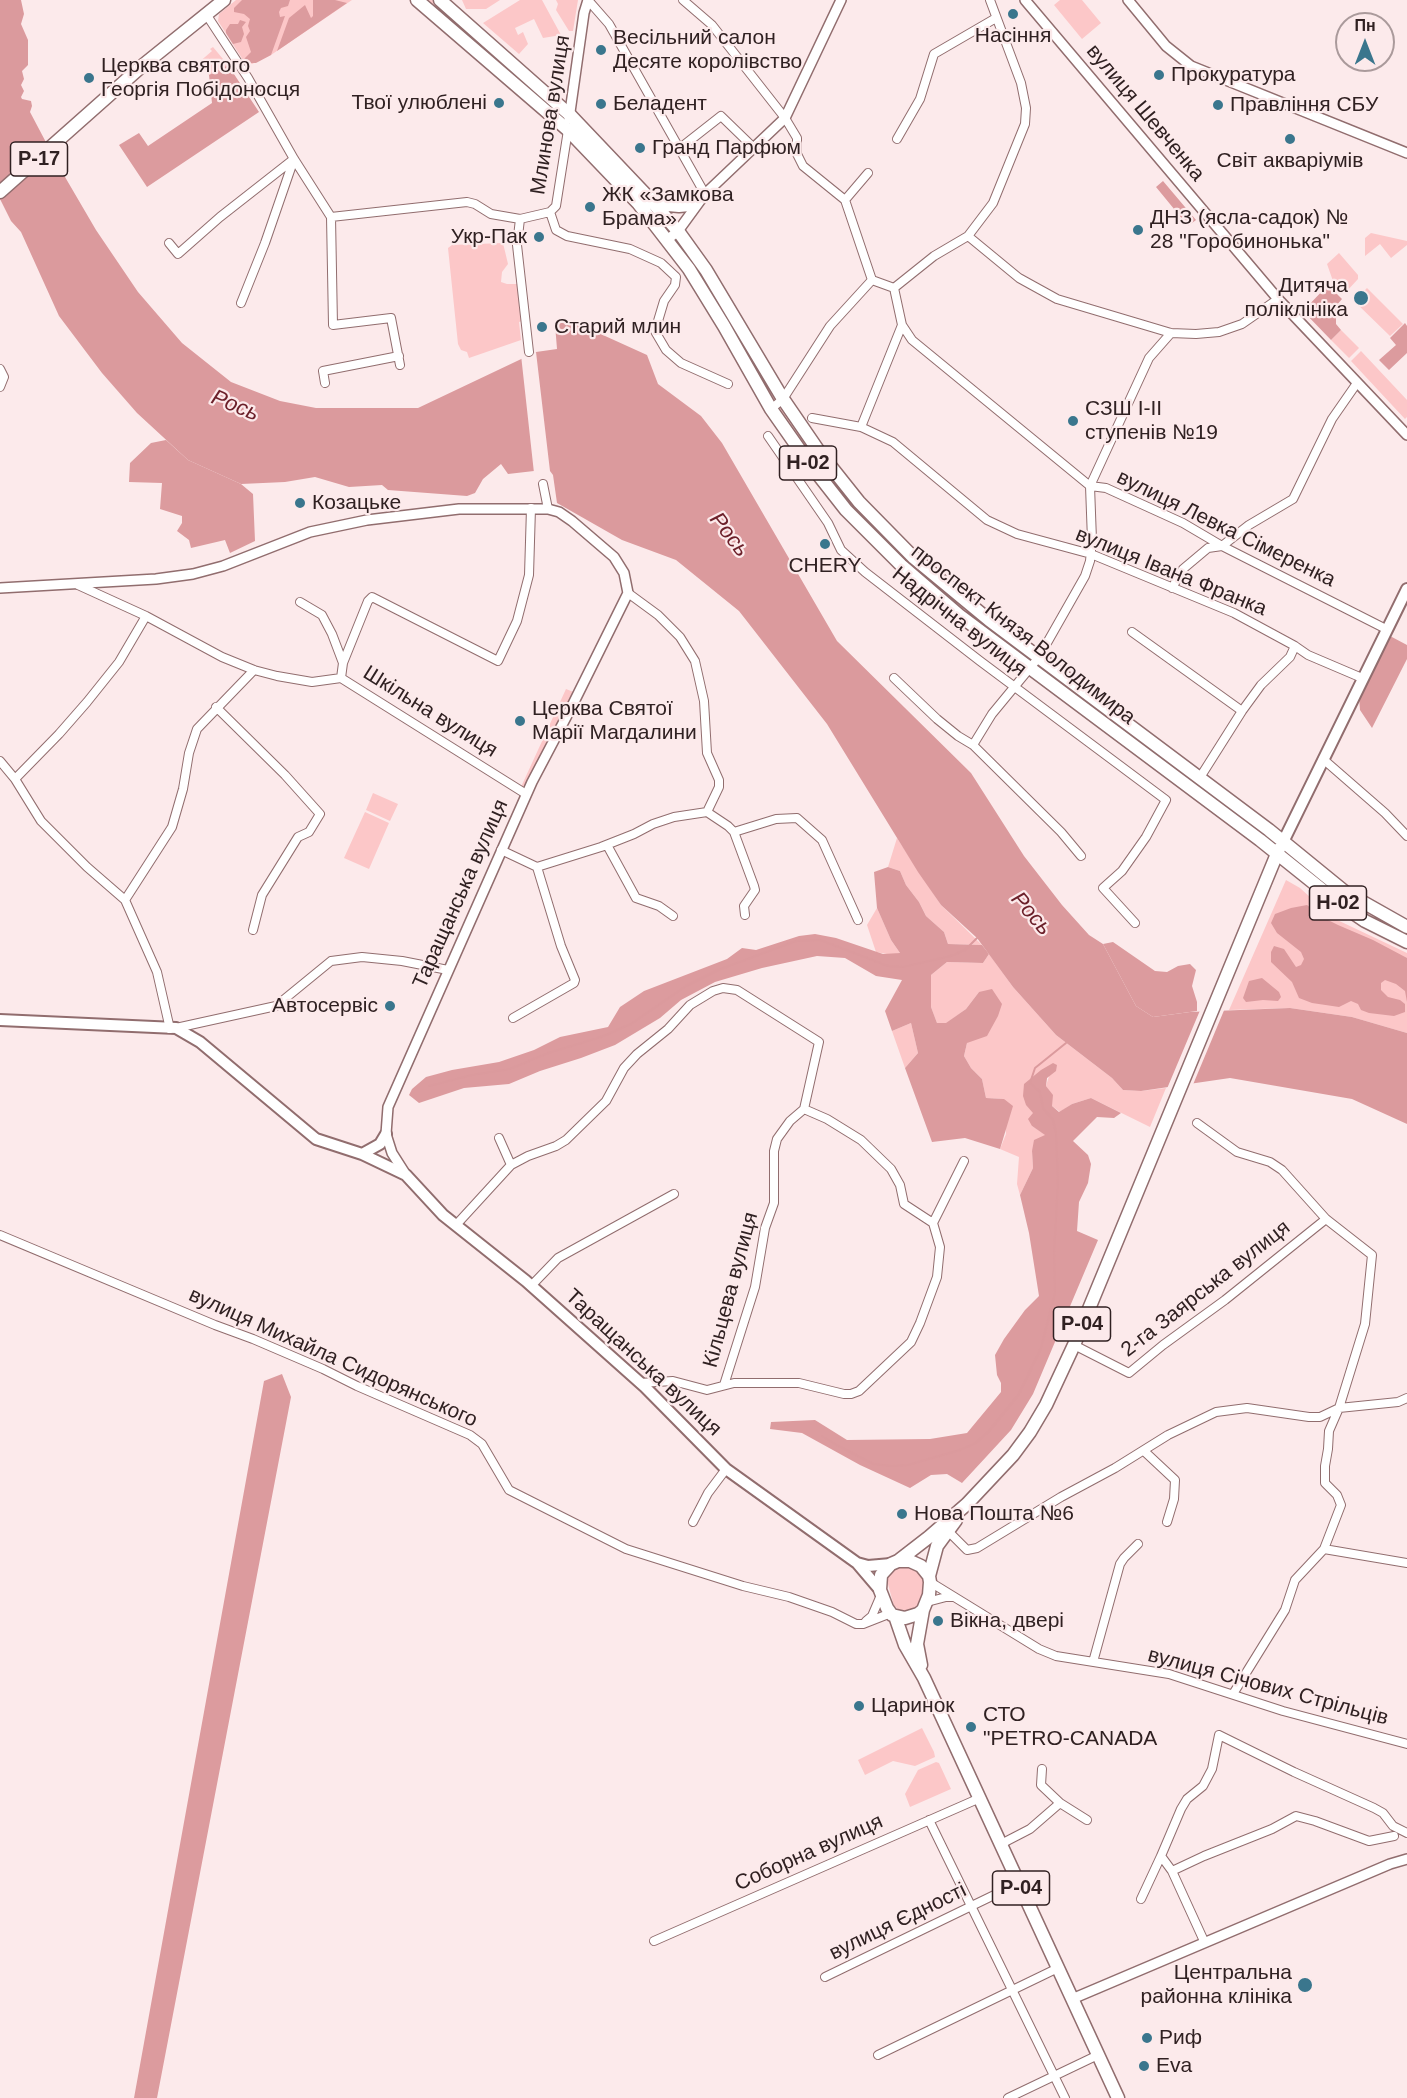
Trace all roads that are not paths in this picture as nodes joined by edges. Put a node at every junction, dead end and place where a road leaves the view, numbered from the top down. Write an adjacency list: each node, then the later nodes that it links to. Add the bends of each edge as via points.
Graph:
1 (224, 0): 10 (main road, Р-17)
2 (417, 0): 14 (main road, проспект Князя Володимира / Н-02)
3 (440, 0): 12 (main road, проспект Князя Володимира / Н-02)
4 (588, 0): 12 (street, Млинова вулиця); 17 (street, via 609,24)
5 (683, 0): 13 (street, via 712,25)
6 (841, 0): 13 (street)
7 (990, 0): 11 (street)
8 (1025, 0): 34 (street, вулиця Шевченка)
9 (1128, 0): 18 (street, via 1166,46 1191,66)
10 (206, 14): 19 (street); 21 (main road, Р-17, via 141,66)
11 (996, 18): 15 (street, via 934,54 920,99); 29 (street, via 1021,82 1025,124 993,203)
12 (570, 115): 14 (street, Млинова вулиця); 23 (main road, проспект Князя Володимира / Н-02)
13 (785, 118): 16 (street); 24 (street, via 797,138 803,166)
14 (568, 130): 25 (street, Млинова вулиця, via 556,206); 30 (main road, проспект Князя Володимира / Н-02, via 638,203)
15 (897, 140)
16 (754, 148): 17 (street, via 721,116); 22 (street)
17 (679, 149): 22 (street)
18 (1407, 153)
19 (294, 159): 26 (street); 31 (street, via 178,254); 35 (street)
20 (868, 173): 24 (street)
21 (0, 192)
22 (705, 194): 23 (main road, via 689,205 679,206); 28 (street)
23 (646, 195): 28 (main road, проспект Князя Володимира / Н-02)
24 (845, 200): 32 (street)
25 (550, 212): 27 (street, Млинова вулиця); 44 (street, via 556,230 567,236 630,249 661,263 676,277 655,331 666,350 681,363)
26 (331, 217): 27 (street, via 467,202 491,214); 39 (street, via 333,325 391,318)
27 (520, 219): 38 (street, Млинова вулиця, via 518,260)
28 (678, 231): 30 (street); 46 (main road, проспект Князя Володимира / Н-02, via 706,270)
29 (968, 236): 33 (street, via 934,256); 37 (street, via 1019,278 1057,298)
30 (667, 240): 47 (main road, проспект Князя Володимира / Н-02, via 724,326)
31 (169, 243)
32 (872, 280): 33 (street); 46 (street, via 830,326)
33 (894, 288): 36 (street, вулиця Левка Сімеренка)
34 (1278, 299): 37 (street, via 1242,324 1219,332); 43 (street, вулиця Шевченка)
35 (241, 303)
36 (902, 325): 49 (street); 53 (street, вулиця Левка Сімеренка, via 912,340)
37 (1171, 333): 53 (street, via 1149,358)
38 (529, 352)
39 (399, 356): 40 (street); 42 (street, via 323,371)
40 (400, 365)
41 (0, 369): 45 (street, via 4,377)
42 (325, 383)
43 (1357, 383): 50 (street, вулиця Шевченка); 56 (street, via 1332,419 1293,499)
44 (728, 384)
45 (0, 387)
46 (783, 399): 47 (street); 68 (main road, проспект Князя Володимира / Н-02, via 859,502 914,558)
47 (771, 409): 70 (main road, проспект Князя Володимира / Н-02, via 846,510 933,594)
48 (812, 418): 49 (street, вулиця Івана Франка)
49 (861, 427): 57 (street, вулиця Івана Франка, via 893,442 987,520 1017,534)
50 (1407, 435)
51 (768, 436): 75 (street, Надрічна вулиця, via 828,523 841,550)
52 (543, 484): 55 (street)
53 (1090, 486): 56 (street, вулиця Левка Сімеренка, via 1106,488 1183,523); 57 (street)
54 (531, 508): 55 (street); 58 (street, via 459,509 367,520 310,532 193,574); 69 (street, via 529,575 517,621 498,661 372,597)
55 (548, 509): 62 (street, via 572,521 614,557 624,573)
56 (1222, 546): 60 (street, via 1208,548 1183,569); 65 (street, вулиця Левка Сімеренка)
57 (1091, 554): 60 (street, вулиця Івана Франка); 68 (street, via 1085,576)
58 (78, 585): 59 (street); 64 (street, Шкільна вулиця)
59 (0, 588)
60 (1172, 588): 67 (street, вулиця Івана Франка, via 1234,613)
61 (1407, 589): 65 (main road)
62 (628, 593): 83 (street, Таращанська вулиця); 84 (street, via 680,637 695,661 704,701 707,753 719,783)
63 (300, 602): 69 (street, Шкільна вулиця, via 322,615)
64 (146, 616): 71 (street, Шкільна вулиця); 81 (street, via 119,662 87,702)
65 (1386, 629): 74 (main road)
66 (1132, 632): 77 (street)
67 (1295, 646): 74 (street, вулиця Івана Франка, via 1308,656); 77 (street, via 1290,657 1261,685)
68 (1039, 657): 70 (street); 82 (main road, проспект Князя Володимира / Н-02)
69 (343, 663): 72 (street)
70 (1030, 669): 75 (street); 90 (main road, проспект Князя Володимира / Н-02)
71 (254, 670): 72 (street, Шкільна вулиця, via 312,682); 76 (street)
72 (341, 678): 83 (street, Шкільна вулиця)
73 (894, 678): 78 (street, via 937,719)
74 (1362, 678): 79 (main road)
75 (1014, 687): 78 (street); 97 (street, Надрічна вулиця, via 1166,800 1122,871 1103,888)
76 (216, 707): 93 (street, via 197,729 172,827); 99 (street, via 320,814 309,832 298,837 262,895)
77 (1242, 711): 82 (street)
78 (973, 745): 91 (street)
79 (1323, 759): 86 (street); 87 (main road)
80 (0, 761): 81 (street)
81 (15, 778): 93 (street, via 42,821)
82 (1199, 779): 87 (main road, проспект Князя Володимира / Н-02)
83 (526, 794): 89 (street, Таращанська вулиця)
84 (707, 813): 85 (street); 88 (street, via 653,824)
85 (734, 832): 94 (street, via 755,890 744,906); 96 (street, via 776,819 797,818 822,840)
86 (1407, 836)
87 (1283, 842): 90 (main road, Р-04); 98 (main road, проспект Князя Володимира / Н-02, via 1345,892)
88 (607, 845): 92 (street); 95 (street, via 636,898)
89 (501, 850): 92 (street); 101 (street, Таращанська вулиця)
90 (1277, 854): 100 (main road, проспект Князя Володимира / Н-02, via 1365,921); 119 (main road, Р-04)
91 (1081, 856)
92 (537, 867): 102 (street, via 575,980)
93 (125, 900): 104 (street, via 157,972)
94 (745, 915)
95 (673, 916)
96 (858, 920)
97 (1135, 923)
98 (1407, 927)
99 (253, 930)
100 (1407, 942)
101 (448, 970): 104 (street, via 362,957 331,961 276,1005); 107 (street, Таращанська вулиця, via 388,1107)
102 (513, 1018)
103 (0, 1020): 104 (main road)
104 (173, 1029): 109 (main road, via 200,1042 316,1139)
105 (804, 1109): 111 (street, via 819,1042 737,990 723,988 690,1005 637,1054 624,1068 606,1101 566,1140); 115 (street, via 861,1140 891,1169 904,1204); 121 (street, Кільцева вулиця, via 789,1121 777,1139 774,1203 765,1228 755,1287)
106 (1197, 1123): 114 (street, via 1237,1152 1282,1170)
107 (386, 1134): 109 (main road, via 380,1144); 112 (street, Таращанська вулиця)
108 (499, 1138): 111 (street)
109 (362, 1154): 112 (main road)
110 (964, 1161): 115 (street)
111 (512, 1165): 116 (street)
112 (406, 1175): 116 (main road, Таращанська вулиця)
113 (674, 1194): 118 (street, via 558,1258)
114 (1326, 1219): 119 (street, 2-га Заярська вулиця, via 1129,1373); 123 (street, via 1372,1256 1365,1324)
115 (933, 1223): 121 (street, via 940,1247 937,1277 920,1323 911,1342 859,1391 844,1394 799,1383)
116 (456, 1225): 118 (main road, Таращанська вулиця)
117 (0, 1235): 140 (street, вулиця Михайла Сидорянського, via 253,1339 470,1435 482,1444 509,1490 626,1550 789,1597)
118 (531, 1286): 120 (main road, Таращанська вулиця)
119 (1074, 1345): 126 (main road, Р-04, via 1030,1432)
120 (640, 1383): 121 (street, via 674,1381 707,1390); 125 (main road, Таращанська вулиця)
121 (724, 1384)
122 (1407, 1398): 123 (street)
123 (1339, 1408): 124 (street, via 1320,1417 1254,1408 1216,1412 1167,1435); 131 (street, via 1329,1431 1325,1484 1341,1505)
124 (1144, 1451): 128 (street, via 1175,1480); 129 (street, via 977,1548 967,1550)
125 (726, 1469): 127 (street); 132 (main road, Таращанська вулиця)
126 (967, 1504): 129 (main road, Р-04); 133 (main road, Р-04)
127 (693, 1522)
128 (1167, 1522)
129 (948, 1531): 135 (main road, Р-04, via 937,1546)
130 (1138, 1544): 141 (street, via 1120,1564)
131 (1324, 1549): 134 (street); 143 (street, via 1295,1580 1285,1610)
132 (857, 1563): 133 (main road); 136 (main road, Таращанська вулиця)
133 (894, 1563): 135 (main road, via 916,1563 926,1570); 136 (main road, Р-04, via 881,1575)
134 (1407, 1563)
135 (929, 1579): 137 (street, вулиця Січових Стрільців); 138 (main road, Р-04)
136 (881, 1593): 139 (main road, Р-04); 140 (street, via 872,1616)
137 (955, 1598): 138 (street, via 946,1597); 141 (street, вулиця Січових Стрільців, via 1048,1654)
138 (925, 1606): 139 (main road, via 905,1618); 142 (main road, Р-04, via 917,1644)
139 (893, 1615): 140 (street); 142 (main road, Р-04, via 904,1645)
140 (863, 1624)
141 (1093, 1662): 143 (street, вулиця Січових Стрільців, via 1169,1674)
142 (924, 1678): 146 (main road, Р-04)
143 (1233, 1694): 144 (street, вулиця Січових Стрільців)
144 (1407, 1744)
145 (1042, 1769): 147 (street, via 1041,1785)
146 (980, 1798): 148 (street, Соборна вулиця); 152 (main road, Р-04)
147 (1060, 1803): 149 (street); 152 (street, via 1030,1830)
148 (929, 1820): 158 (street); 159 (street, Соборна вулиця)
149 (1087, 1820)
150 (1407, 1833): 153 (street, via 1374,1808 1219,1735 1212,1769 1203,1786 1180,1809)
151 (1394, 1836): 155 (street, via 1369,1841 1296,1816)
152 (1001, 1844): 156 (main road, Р-04)
153 (1161, 1856): 155 (street); 157 (street)
154 (1407, 1859): 160 (street)
155 (1172, 1871): 160 (street)
156 (1019, 1882): 158 (street, вулиця Єдності); 161 (main road, Р-04)
157 (1141, 1899)
158 (972, 1905): 162 (street, вулиця Єдності); 163 (street)
159 (654, 1941)
160 (1204, 1941): 164 (street)
161 (1058, 1968): 163 (street); 164 (main road, Р-04)
162 (825, 1977)
163 (1013, 1990): 165 (street); 167 (street)
164 (1072, 1999): 166 (main road, Р-04)
165 (878, 2055)
166 (1098, 2055): 167 (street); 170 (main road, Р-04)
167 (1055, 2076): 168 (street); 169 (street)
168 (1008, 2098)
169 (1065, 2098)
170 (1118, 2098)

